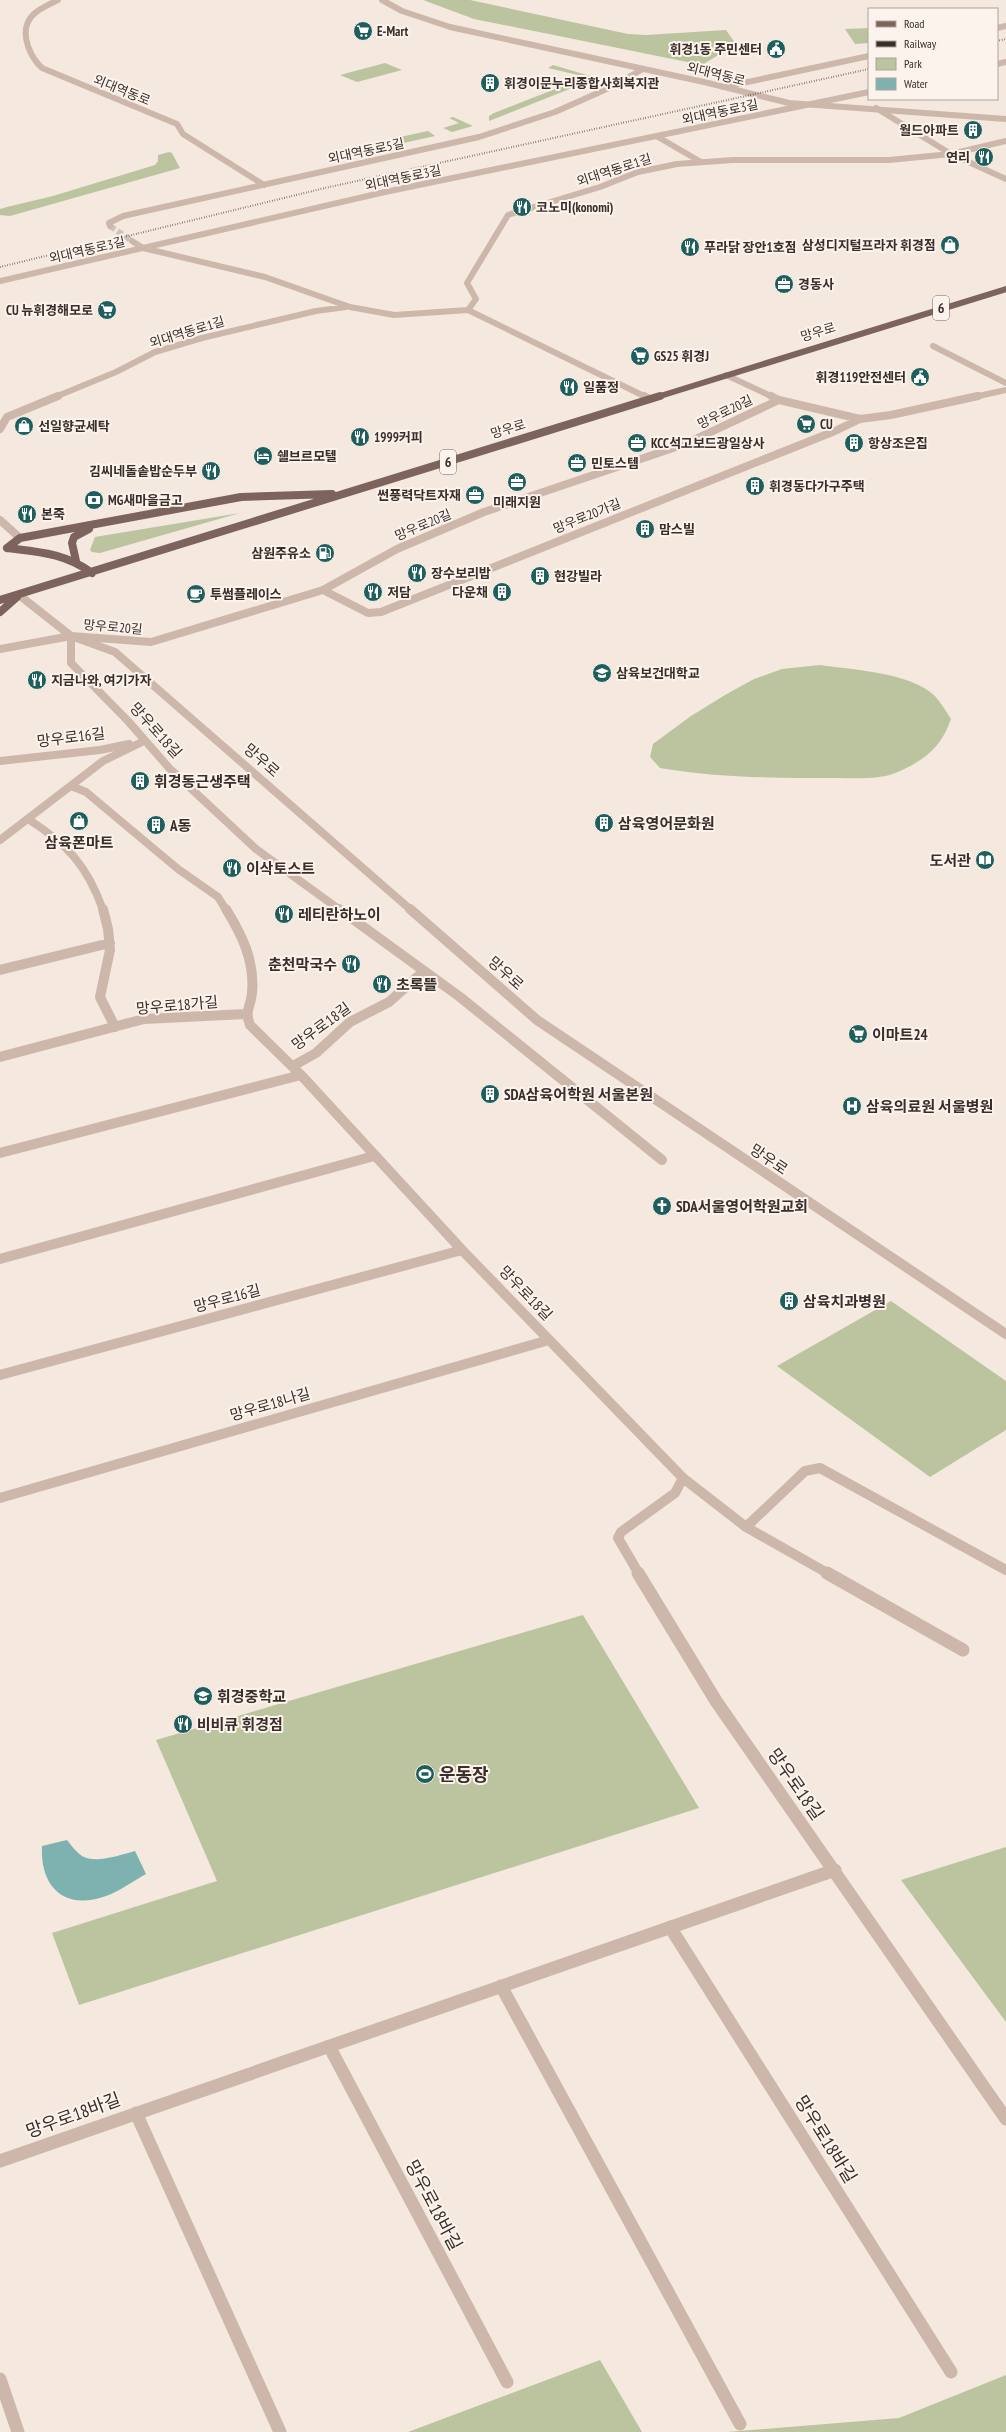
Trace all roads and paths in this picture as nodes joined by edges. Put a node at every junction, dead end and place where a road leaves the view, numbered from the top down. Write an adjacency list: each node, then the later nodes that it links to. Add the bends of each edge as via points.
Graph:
1 (58, 0): 15 (street, 외대역동로, via 40,9 28,22 28,50 38,66 177,124 183,134)
2 (382, 0): 4 (street, 외대역동로, via 402,11 450,27)
3 (868, 56): 5 (street)
4 (643, 69): 5 (street, 외대역동로); 15 (street, 외대역동로5길, via 554,112 479,137)
5 (724, 87): 7 (street, 외대역동로, via 775,100)
6 (868, 92): 7 (street, 외대역동로3길)
7 (812, 104): 8 (street, 외대역동로); 10 (street, 외대역동로3길)
8 (876, 108): 9 (street, 외대역동로); 12 (street)
9 (1006, 119)
10 (658, 137): 13 (street); 18 (street, 외대역동로3길, via 385,192)
11 (1006, 141): 12 (street, 외대역동로1길)
12 (951, 154): 13 (street, 외대역동로1길, via 889,160); 14 (street)
13 (701, 162): 22 (street, 외대역동로1길, via 638,172 600,187 508,215 467,283 476,300)
14 (1006, 179)
15 (264, 185): 16 (street, 외대역동로5길, via 123,216 109,223)
16 (110, 226)
17 (132, 241): 18 (street)
18 (143, 248): 19 (street, 외대역동로3길); 21 (street, 외대역동로1길, via 265,277)
19 (0, 281)
20 (1006, 289): 24 (main road, 망우로 / 6)
21 (350, 307): 22 (street, 외대역동로1길, via 394,315); 30 (street, 외대역동로1길, via 316,311 155,352 116,372 7,417)
22 (468, 310): 27 (street)
23 (933, 346): 25 (street)
24 (726, 375): 27 (main road, 망우로 / 6); 28 (street, 망우로20길)
25 (1006, 383)
26 (1006, 390): 29 (street, 망우로20길, via 891,415)
27 (650, 399): 31 (main road, 망우로 / 6)
28 (779, 400): 29 (street, 망우로20길); 38 (street, 망우로20길, via 686,444 484,512 397,549)
29 (860, 419): 38 (street, 망우로20가길, via 381,612 368,614)
30 (0, 429)
31 (346, 493): 33 (main road, via 241,497); 37 (main road, 망우로 / 6)
32 (0, 520): 34 (street)
33 (101, 524): 34 (main road); 36 (main road, via 74,537 72,544)
34 (20, 538): 35 (main road)
35 (4, 549): 36 (main road, via 45,553)
36 (76, 561): 37 (main road)
37 (92, 573): 39 (main road, 망우로 / 6)
38 (323, 590): 42 (street, 망우로20길, via 151,642)
39 (19, 596): 40 (main road, 망우로 / 6); 41 (main road, 망우로 / 6); 42 (street, 망우로)
40 (0, 600)
41 (0, 612)
42 (71, 636): 43 (street); 44 (street, 망우로18길, via 71,663); 62 (street, 망우로, via 116,652 537,1020)
43 (0, 649)
44 (144, 741): 45 (street, 망우로16길, via 100,750); 46 (street, via 103,761); 51 (street, 망우로18길, via 170,769 256,849)
45 (0, 760)
46 (71, 786): 47 (street); 52 (street, via 86,792 178,869 218,897 242,934 250,960 252,993)
47 (28, 819): 48 (street); 49 (street, via 57,837 88,873 105,919)
48 (0, 840)
49 (110, 943): 50 (street); 53 (street, via 107,971 100,997)
50 (0, 970)
51 (424, 971): 55 (street, 망우로18길, via 389,1002 350,1022 316,1053); 59 (street, via 460,997)
52 (246, 1014): 53 (street, 망우로18가길, via 144,1019); 55 (street, via 250,1025)
53 (115, 1027): 54 (street)
54 (0, 1057)
55 (293, 1066): 56 (street, 망우로18길)
56 (301, 1074): 57 (street); 58 (street, 망우로18길)
57 (0, 1153)
58 (374, 1156): 60 (street, 망우로18길); 61 (street)
59 (662, 1160)
60 (462, 1250): 63 (street, 망우로18길); 64 (street, 망우로16길)
61 (0, 1259)
62 (1006, 1334)
63 (549, 1340): 65 (street, 망우로18길); 66 (street, 망우로18나길)
64 (0, 1375)
65 (683, 1478): 67 (street, 망우로18길); 70 (street, 망우로18길, via 675,1493 621,1532 618,1538 716,1701)
66 (0, 1498)
67 (746, 1527): 68 (street, via 805,1471 820,1468); 69 (street, 망우로18길)
68 (1006, 1570)
69 (963, 1650)
70 (835, 1870): 71 (street, 망우로18바길); 75 (street, 망우로18길)
71 (670, 1927): 72 (street, 망우로18바길); 77 (street, 망우로18바길)
72 (501, 1986): 73 (street, 망우로18바길); 80 (street)
73 (329, 2046): 74 (street, 망우로18바길); 79 (street, 망우로18바길)
74 (136, 2113): 76 (street, 망우로18바길); 82 (street, 망우로18바길)
75 (1006, 2119)
76 (0, 2161)
77 (951, 2372)
78 (0, 2380): 81 (street)
79 (507, 2382)
80 (740, 2424)
81 (18, 2432)
82 (280, 2432)

